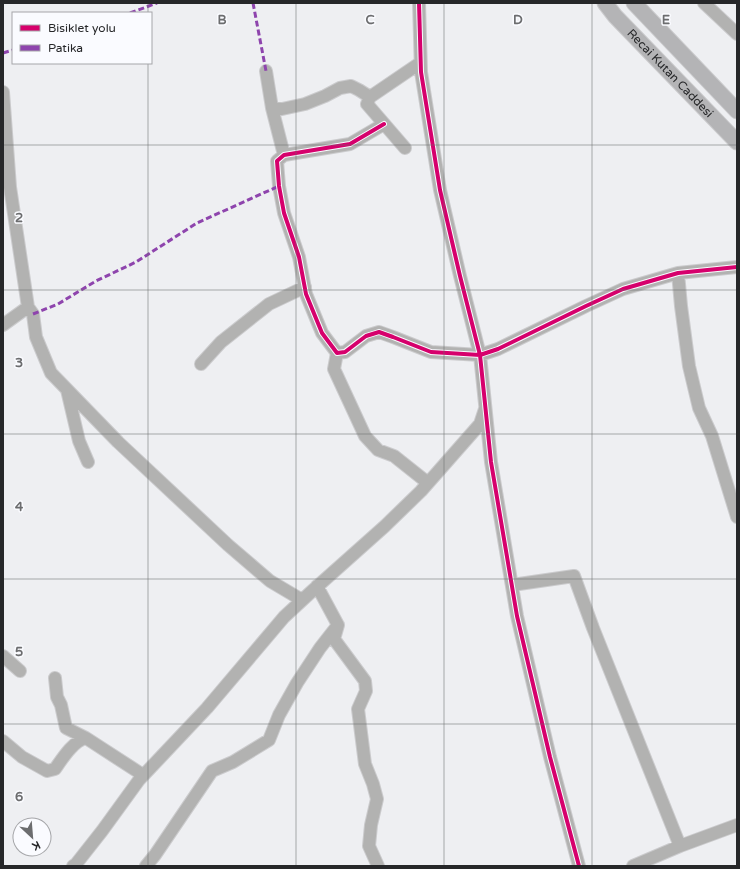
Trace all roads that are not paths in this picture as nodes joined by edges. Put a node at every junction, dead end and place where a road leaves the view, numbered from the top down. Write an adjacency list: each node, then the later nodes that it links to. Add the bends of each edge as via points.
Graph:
1 (419, 3): 6 (street)
2 (605, 3): 13 (main road, Recai Kutan Caddesi)
3 (634, 3): 11 (main road, Recai Kutan Caddesi)
4 (704, 3): 5 (street)
5 (737, 34)
6 (420, 64): 9 (street); 24 (street, via 440,190)
7 (266, 71): 10 (street)
8 (3, 92): 15 (street)
9 (370, 97): 10 (street, via 351,86 340,88 305,104 282,109); 12 (street, via 367,104)
10 (272, 108): 16 (street)
11 (737, 112)
12 (384, 124): 14 (street); 16 (street, via 350,144)
13 (737, 142)
14 (405, 148)
15 (5, 149): 17 (street, via 10,187)
16 (284, 155): 20 (street, via 277,161 279,186 284,214 300,257)
17 (7, 196): 21 (street)
18 (737, 267): 19 (street)
19 (678, 274): 24 (street, via 623,289 498,349); 30 (street, via 689,366 699,408 712,436)
20 (305, 287): 23 (street, via 322,333); 25 (street, via 269,304 221,342)
21 (28, 307): 22 (street); 26 (street, via 34,314 36,337 51,373)
22 (3, 324)
23 (337, 352): 24 (street, via 346,352 366,336 378,332 432,352); 29 (street, via 334,370 365,436 378,450 394,456)
24 (480, 355): 27 (street)
25 (201, 364)
26 (67, 390): 28 (street, via 79,441); 33 (street, via 118,442 228,545 270,581)
27 (486, 406): 29 (street, via 480,424); 31 (street, via 491,462)
28 (88, 462)
29 (428, 483): 32 (street, via 385,526)
30 (737, 517)
31 (512, 585): 42 (street, via 574,576); 46 (street, via 550,757)
32 (317, 586): 33 (street); 34 (street)
33 (302, 600): 40 (street, via 284,617 207,708)
34 (338, 625): 44 (street, via 297,683 269,740 233,762 212,771); 45 (street, via 334,639 365,681 366,691 358,709 365,764 377,799 369,846)
35 (3, 656): 36 (street)
36 (20, 671)
37 (55, 678): 38 (street, via 57,697 66,728)
38 (86, 738): 39 (street, via 80,739 55,769 47,771 22,757); 40 (street)
39 (3, 741)
40 (143, 775): 43 (street)
41 (737, 826): 42 (street)
42 (680, 846): 47 (street)
43 (80, 864)
44 (146, 866)
45 (378, 866)
46 (579, 866)
47 (633, 866)

